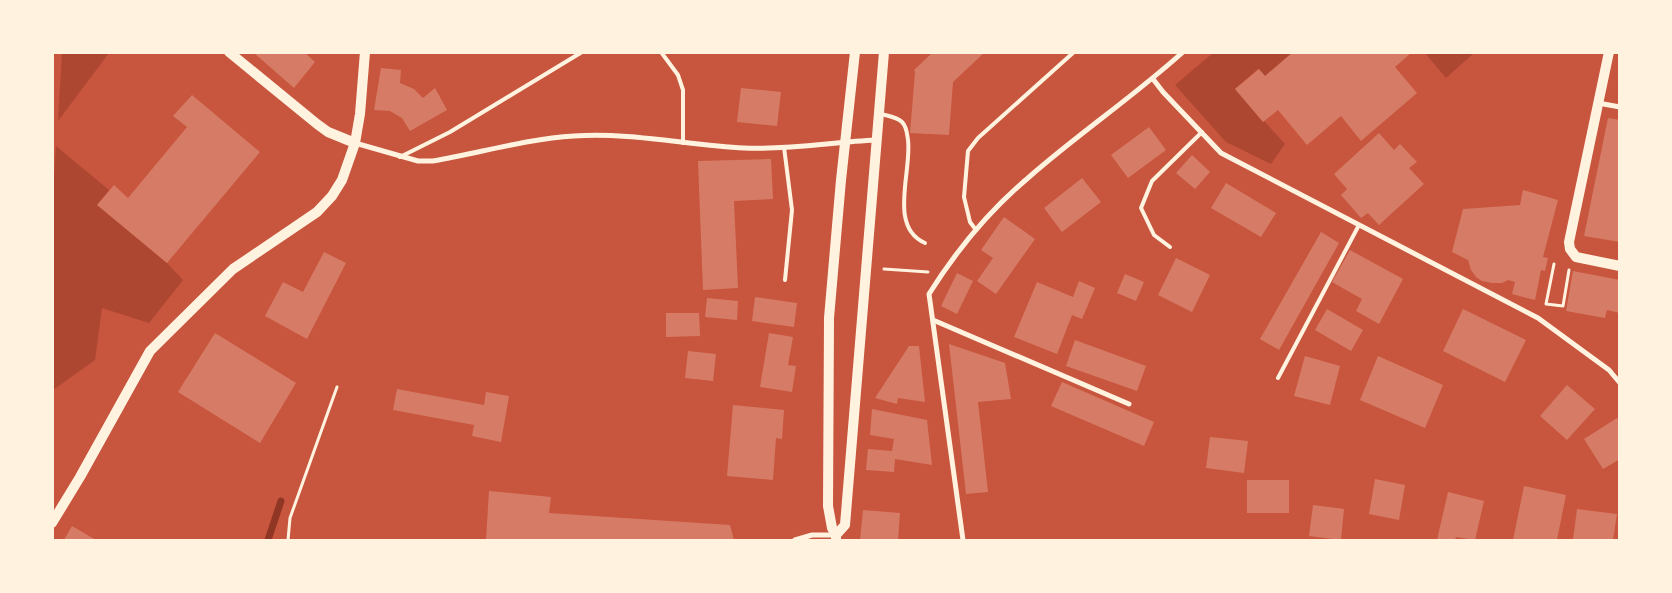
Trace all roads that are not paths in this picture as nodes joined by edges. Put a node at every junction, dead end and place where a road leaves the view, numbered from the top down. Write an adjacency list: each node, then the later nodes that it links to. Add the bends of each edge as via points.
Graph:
1 (229, 52): 17 (main road, via 328,132)
2 (365, 52): 17 (main road)
3 (582, 52): 20 (lane, via 450,132)
4 (661, 52): 18 (lane, via 678,76 683,90)
5 (855, 52): 16 (main road)
6 (884, 52): 13 (main road)
7 (1074, 52): 22 (lane, via 978,138 968,151 964,197 970,222)
8 (1182, 52): 10 (street)
9 (1609, 52): 11 (main road)
10 (1153, 79): 14 (street); 22 (street, via 1027,178)
11 (1597, 103): 12 (street); 25 (main road, via 1569,242 1572,254 1581,259)
12 (1620, 107)
13 (879, 113): 15 (main road); 23 (lane, via 898,119 907,132 904,210 908,228)
14 (1202, 132): 21 (street, via 1220,153); 24 (lane, via 1152,181 1140,208 1154,235)
15 (876, 140): 16 (street); 32 (main road, via 845,525)
16 (845, 142): 19 (street); 32 (main road, via 829,327 828,506)
17 (355, 143): 20 (street); 31 (main road, via 342,180 317,212 233,269 150,351)
18 (683, 143): 19 (street); 20 (street, via 605,134 553,137 433,161)
19 (784, 147): 26 (lane, via 792,210)
20 (400, 157)
21 (1359, 226): 28 (lane); 29 (street, via 1538,318)
22 (976, 230): 27 (street, via 929,294)
23 (925, 243)
24 (1170, 247)
25 (1620, 266)
26 (785, 280)
27 (933, 320): 30 (street); 34 (street)
28 (1278, 378)
29 (1620, 382)
30 (1129, 404)
31 (52, 523)
32 (836, 538): 33 (street, via 812,535)
33 (794, 540)
34 (963, 540)

